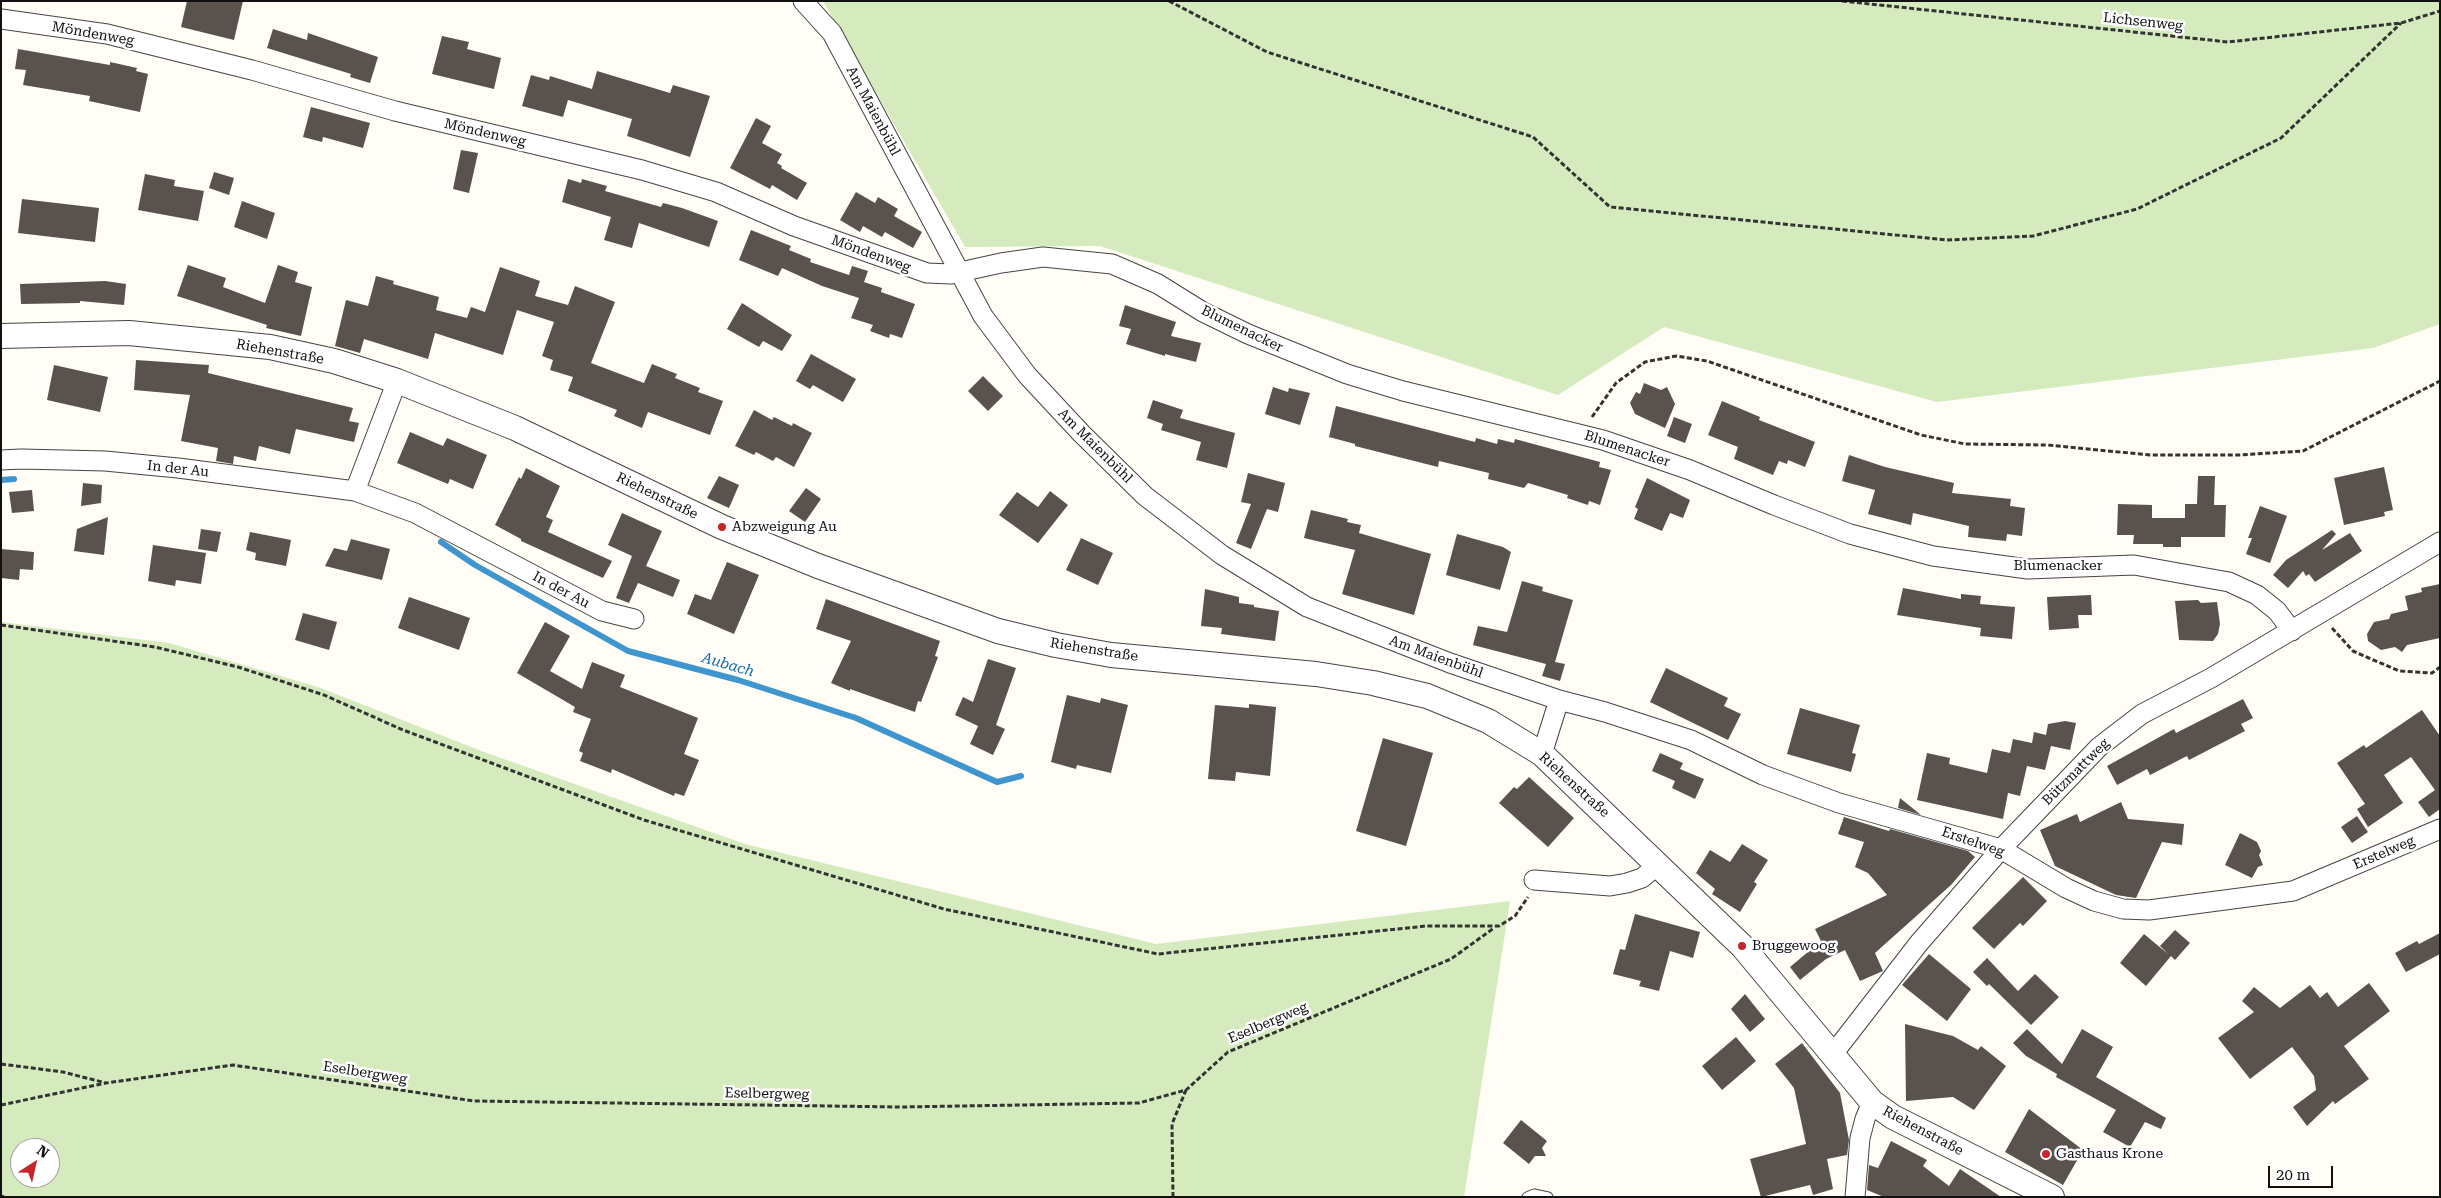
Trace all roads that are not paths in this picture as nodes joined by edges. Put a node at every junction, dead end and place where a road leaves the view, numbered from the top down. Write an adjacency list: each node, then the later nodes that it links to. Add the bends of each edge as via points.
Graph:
1 (803, 1): 3 (street, Am Maienbühl, via 832,33)
2 (1, 18): 3 (street, Möndenweg, via 107,34 252,70 394,111 642,170 716,192 794,226 927,273)
3 (960, 272): 10 (street, Blumenacker, via 1043,257 1112,264 1158,284 1203,312 1248,334 1347,374 1603,440 1690,470 1850,534 1933,556 2028,569 2134,565 2229,582 2257,595 2277,611); 11 (street, Am Maienbühl, via 983,316 1027,375 1145,496 1222,555 1307,607 1412,650)
4 (1, 336): 5 (street, Riehenstraße, via 129,333 270,347 334,361)
5 (397, 381): 7 (street); 12 (street, Riehenstraße, via 515,428 722,527 818,566 998,631 1111,655 1316,674 1373,683 1427,696 1488,720)
6 (1, 460): 7 (street, In der Au, via 105,461)
7 (355, 491): 9 (street, In der Au, via 415,513 602,611)
8 (2440, 542): 10 (street, Bützmattweg)
9 (634, 618)
10 (2292, 631): 14 (street, Bützmattweg, via 2142,714 2098,747)
11 (1559, 700): 12 (street); 14 (street, Erstelweg, via 1692,740 1763,775 1839,802)
12 (1542, 754): 15 (street, Riehenstraße)
13 (2440, 829): 14 (street, Erstelweg, via 2293,891 2149,910 2123,909 2094,901)
14 (2000, 849): 17 (street, Bützmattweg, via 1919,943)
15 (1659, 864): 16 (street, via 1642,878 1610,886); 17 (street, Riehenstraße, via 1742,946)
16 (1534, 880)
17 (1833, 1054): 18 (street, Riehenstraße)
18 (1872, 1102): 19 (street, Riehenstraße, via 1893,1117); 22 (street, via 1860,1138)
19 (2030, 1191): 23 (street, Riehenstraße)
20 (1526, 1197): 21 (lane, via 1534,1194)
21 (1548, 1197)
22 (1855, 1197)
23 (2052, 1197)

